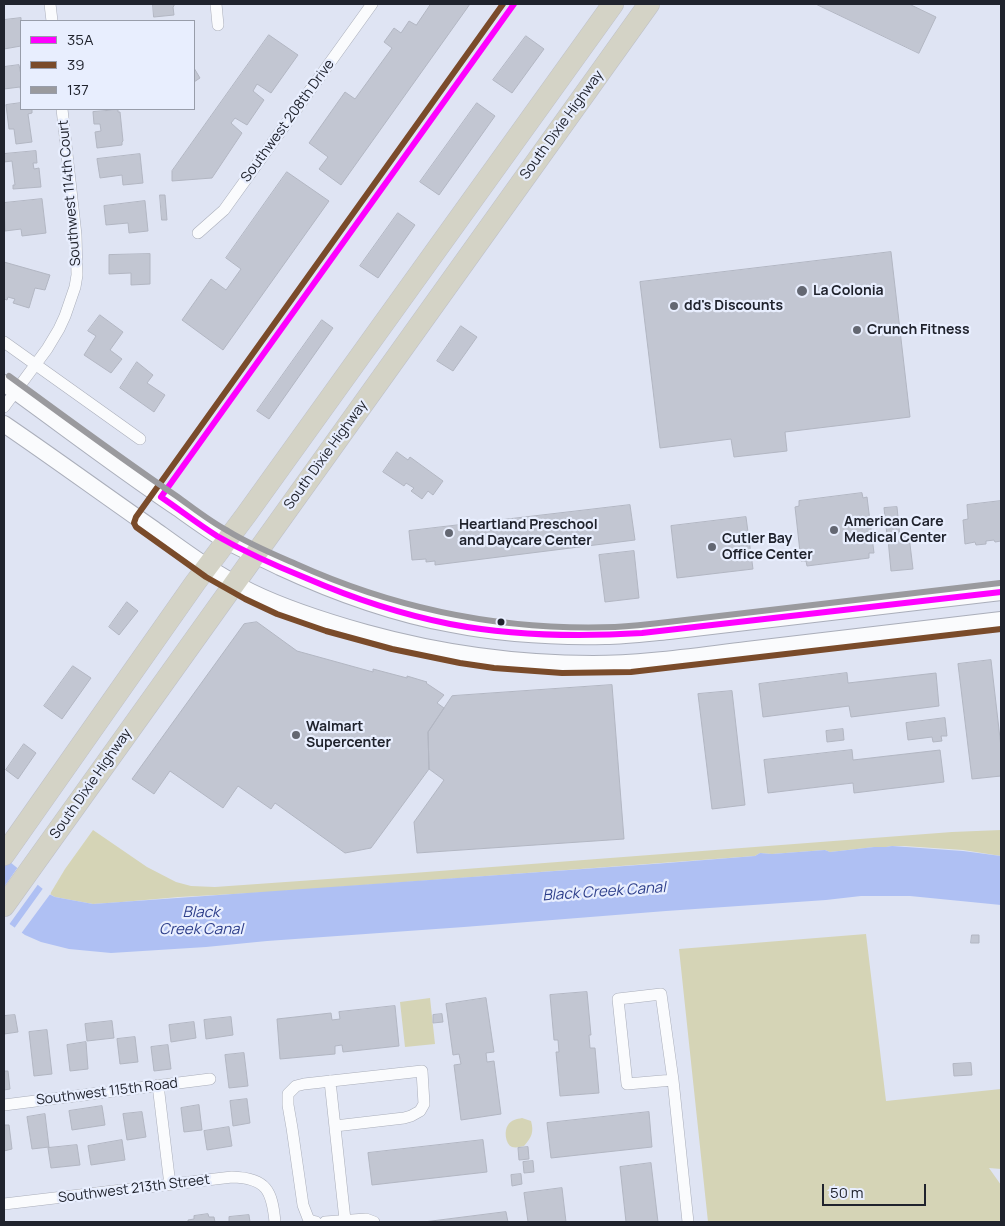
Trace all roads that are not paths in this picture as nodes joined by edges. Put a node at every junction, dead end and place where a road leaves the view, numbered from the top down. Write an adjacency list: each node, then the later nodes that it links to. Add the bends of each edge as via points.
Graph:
1 (50, 4): 7 (street)
2 (216, 4): 8 (street)
3 (372, 4): 13 (street, Southwest 208th Drive, via 224,210)
4 (612, 4): 9 (highway)
5 (620, 4): 10 (highway, via 620,29)
6 (649, 4): 10 (highway, South Dixie Highway)
7 (52, 20)
8 (218, 25)
9 (596, 27): 11 (highway, via 602,44); 20 (highway)
10 (624, 38): 11 (highway, South Dixie Highway)
11 (600, 72): 21 (highway, South Dixie Highway)
12 (62, 110): 15 (street, Southwest 114th Court, via 75,220 76,287 65,316)
13 (198, 233)
14 (4, 342): 15 (street)
15 (36, 365): 16 (street, Southwest 114th Court); 19 (street)
16 (10, 387): 17 (street, Southwest 114th Court); 20 (main road)
17 (4, 407)
18 (4, 424): 22 (main road)
19 (140, 439)
20 (227, 541): 21 (main road); 22 (highway)
21 (254, 555): 23 (highway, South Dixie Highway); 24 (main road, via 337,591 412,615 479,629 553,635 606,636 670,631)
22 (207, 567): 23 (main road); 26 (highway)
23 (234, 583): 25 (main road, via 303,614 369,634 461,655 532,662 631,663); 27 (highway, South Dixie Highway)
24 (1001, 592)
25 (1001, 620)
26 (9, 848)
27 (4, 906)
28 (210, 1079): 31 (street, Southwest 115th Road)
29 (673, 1080): 29 (street, via 627,1084 618,999 661,994); 41 (street)
30 (330, 1081): 33 (street); 33 (street, via 422,1071 424,1104 420,1112 400,1119); 38 (street, via 296,1086 287,1100 304,1210 311,1221)
31 (158, 1085): 32 (street, Southwest 115th Road); 34 (street)
32 (4, 1105)
33 (335, 1126): 36 (street)
34 (170, 1185): 35 (street, Southwest 213th Street); 37 (street, Southwest 213th Street, via 232,1177 249,1179 266,1189)
35 (4, 1204)
36 (345, 1220): 39 (street); 40 (street)
37 (276, 1222)
38 (316, 1222)
39 (325, 1222)
40 (374, 1222)
41 (688, 1222)

